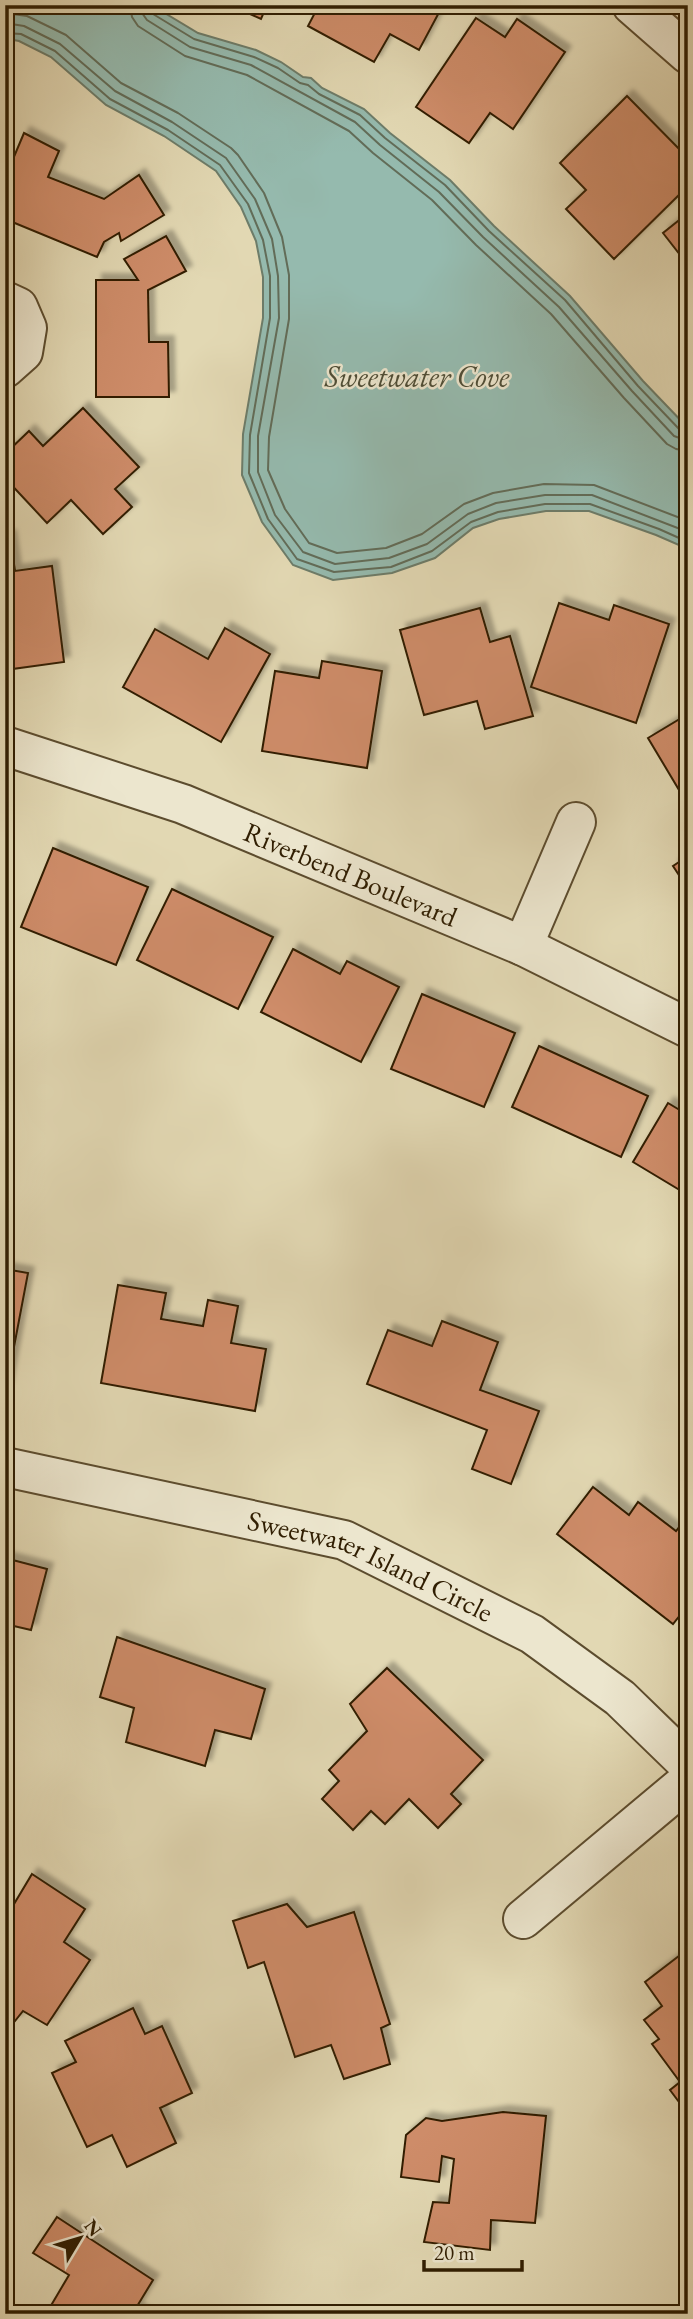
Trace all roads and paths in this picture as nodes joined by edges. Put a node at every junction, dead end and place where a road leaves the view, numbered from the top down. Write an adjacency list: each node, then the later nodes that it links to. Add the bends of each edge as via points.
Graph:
1 (632, 5): 2 (street)
2 (688, 54)
3 (5, 301): 4 (street, via 18,307 27,328 23,352)
4 (5, 368)
5 (5, 746): 7 (street, Riverbend Boulevard, via 183,804)
6 (576, 822): 7 (street)
7 (523, 946): 8 (street, Riverbend Boulevard)
8 (688, 1028)
9 (5, 1467): 10 (street, Sweetwater Island Circle, via 344,1540 532,1634 620,1698)
10 (688, 1764)
11 (688, 1781): 12 (street)
12 (523, 1919)

